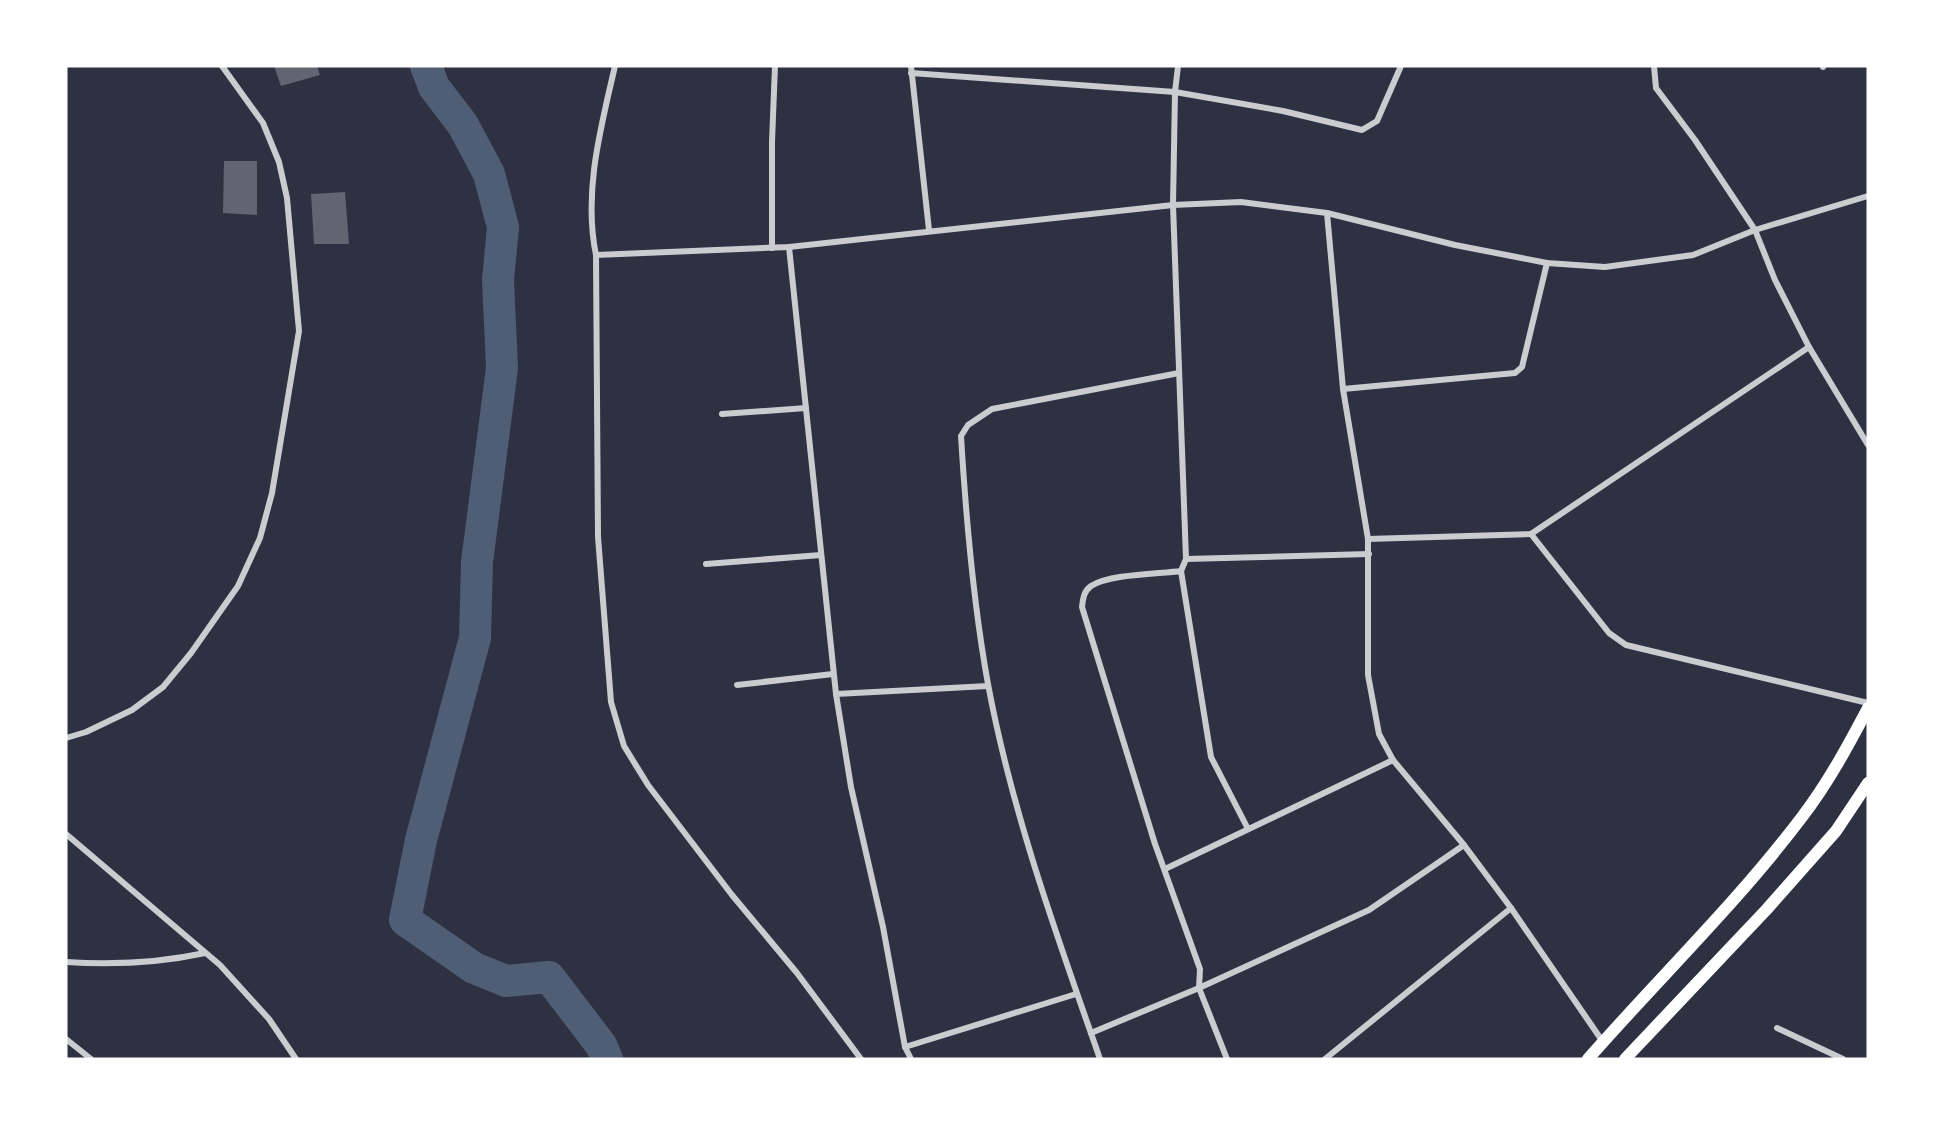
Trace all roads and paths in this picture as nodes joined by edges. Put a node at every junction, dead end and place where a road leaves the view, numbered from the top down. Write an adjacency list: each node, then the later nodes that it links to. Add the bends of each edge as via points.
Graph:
1 (222, 66): 37 (street, via 263,123 279,162 287,198 299,331 272,493 260,538 238,585 163,687 132,710)
2 (615, 66): 16 (street, via 593,174 591,231)
3 (775, 66): 15 (street)
4 (1178, 66): 8 (street)
5 (1401, 66): 8 (street, via 1377,121 1362,130)
6 (1654, 66): 13 (street, via 1656,88)
7 (911, 70): 8 (street); 12 (street)
8 (1175, 92): 10 (street)
9 (1868, 196): 13 (street)
10 (1173, 205): 11 (street, via 1241,202); 12 (street); 19 (street)
11 (1327, 213): 17 (street); 20 (street)
12 (928, 230): 14 (street)
13 (1755, 230): 17 (street, via 1693,255 1605,267); 18 (street)
14 (789, 247): 15 (street); 21 (street)
15 (772, 248): 16 (street)
16 (596, 255): 56 (street, via 598,537 611,702 624,746 648,785)
17 (1546, 263): 20 (street, via 1522,367 1515,373)
18 (1809, 347): 23 (street); 24 (street)
19 (1179, 373): 28 (street); 33 (street, via 992,409 968,424 961,436 965,513)
20 (1343, 389): 25 (street)
21 (806, 408): 22 (street); 27 (street)
22 (722, 414)
23 (1868, 445)
24 (1531, 534): 25 (street); 35 (street, via 1609,633 1626,645)
25 (1368, 539): 26 (street)
26 (1369, 554): 28 (street); 38 (street, via 1368,675 1379,734)
27 (821, 555): 29 (street); 31 (street)
28 (1186, 559): 30 (street)
29 (706, 564)
30 (1181, 571): 40 (street, via 1212,757); 43 (street, via 1102,581 1089,587 1083,595 1082,607)
31 (833, 674): 32 (street); 34 (street)
32 (737, 685)
33 (988, 686): 34 (street); 48 (street, via 1026,842)
34 (836, 693): 53 (street, via 851,787)
35 (1868, 703)
36 (1868, 708): 52 (main road, via 1837,766 1802,816 1737,897)
37 (66, 738)
38 (1393, 760): 40 (street); 42 (street)
39 (1868, 783): 62 (main road, via 1836,831)
40 (1247, 827): 43 (street)
41 (66, 834): 45 (street)
42 (1464, 845): 44 (street); 47 (street, via 1369,910)
43 (1165, 869): 47 (street, via 1200,969)
44 (1511, 908): 52 (street); 60 (street)
45 (205, 953): 46 (street, via 135,963); 55 (street, via 269,1019)
46 (66, 962)
47 (1199, 988): 50 (street); 59 (street)
48 (1076, 994): 50 (street); 53 (street)
49 (1777, 1028): 63 (street)
50 (1091, 1033): 58 (street)
51 (66, 1039): 54 (street)
52 (1603, 1041): 61 (main road)
53 (905, 1047): 57 (street)
54 (91, 1059)
55 (296, 1059)
56 (861, 1059)
57 (911, 1059)
58 (1100, 1059)
59 (1227, 1059)
60 (1325, 1059)
61 (1588, 1059)
62 (1625, 1059)
63 (1843, 1059)

